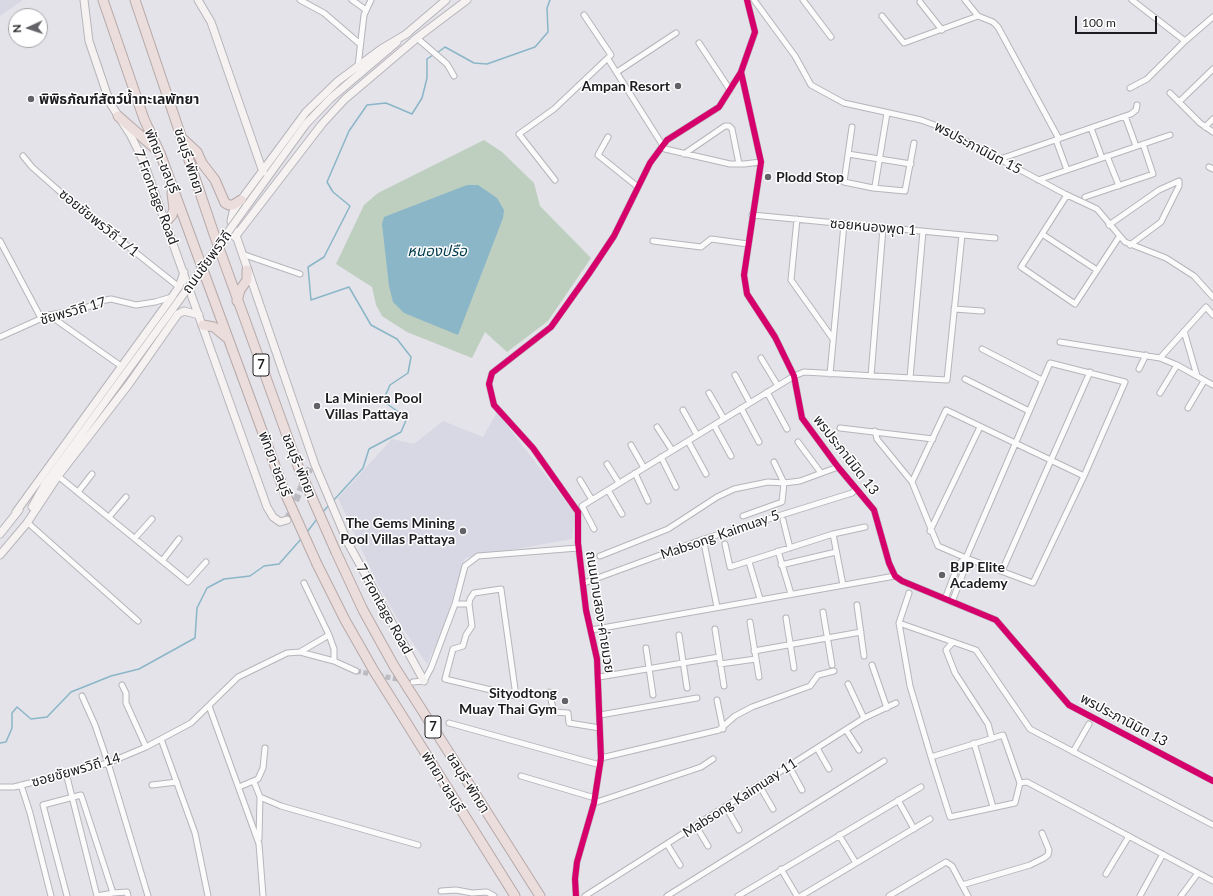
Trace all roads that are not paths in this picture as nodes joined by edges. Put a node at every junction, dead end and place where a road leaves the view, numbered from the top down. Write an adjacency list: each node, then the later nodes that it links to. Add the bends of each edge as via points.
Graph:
1 (84, 0): 42 (main road, 7 Frontage Road, via 89,40 110,103)
2 (103, 0): 57 (highway, พัทยา-ชลบุรี / 7, via 144,119)
3 (135, 0): 51 (highway, ชลบุรี-พัทยา / 7)
4 (198, 0): 68 (main road, via 211,22)
5 (300, 0): 28 (street, via 324,13)
6 (352, 0): 16 (street)
7 (371, 0): 16 (street)
8 (446, 0): 22 (main road, ถนนชัยพรวิถี)
9 (466, 0): 25 (main road, ถนนชัยพรวิถี)
10 (747, 0): 34 (street, ถนนมาบสอง-ค่ายมวย, via 755,32)
11 (754, 0): 41 (street, พรประภานิมิต 15, via 795,56 811,85 844,103)
12 (803, 0): 24 (street)
13 (965, 0): 19 (street)
14 (1132, 0): 26 (street)
15 (920, 2): 21 (street)
16 (366, 10): 28 (street)
17 (584, 15): 30 (street, via 611,52)
18 (882, 16): 21 (street, via 904,43)
19 (978, 16): 21 (street); 52 (street, via 990,20 998,27)
20 (1213, 17): 26 (street)
21 (942, 30)
22 (408, 33): 29 (main road, ถนนชัยพรวิถี); 31 (main road, ถนนชัยพรวิถี)
23 (676, 33): 33 (street)
24 (831, 37)
25 (417, 38): 29 (main road, ถนนชัยพรวิถี); 35 (street, via 444,62); 88 (main road, ถนนชัยพรวิถี, via 355,90 322,124)
26 (1186, 41): 36 (street, via 1147,79)
27 (699, 43): 37 (street)
28 (360, 44): 31 (street)
29 (385, 54): 77 (main road, ถนนชัยพรวิถี, via 336,94 306,124)
30 (608, 59): 33 (street); 69 (street, via 554,108 519,134)
31 (358, 66): 68 (main road, ถนนชัยพรวิถี, via 338,80 306,112)
32 (1213, 68): 39 (street)
33 (617, 72): 56 (street)
34 (741, 72): 37 (street, ถนนมาบสอง-ค่ายมวย); 64 (street, พรประภานิมิต 13)
35 (454, 76)
36 (1130, 88)
37 (730, 90): 56 (street, ถนนมาบสอง-ค่ายมวย, via 719,107 667,140)
38 (1170, 93): 39 (street)
39 (1179, 102): 46 (street)
40 (1137, 105): 43 (street, via 1135,111)
41 (887, 113): 62 (street); 63 (street, พรประภานิมิต 15, via 940,127)
42 (118, 116): 57 (highway); 81 (main road, 7 Frontage Road, via 143,160)
43 (1124, 116): 47 (street); 55 (street)
44 (1213, 119): 46 (street)
45 (852, 127): 59 (street)
46 (1205, 127): 48 (street)
47 (1091, 128): 52 (street); 61 (street)
48 (1213, 132)
49 (1170, 134): 54 (street)
50 (608, 137): 73 (street, via 598,155)
51 (182, 138): 77 (highway, via 197,152 202,164 215,180 225,203); 103 (highway, ชลบุรี-พัทยา / 7)
52 (1057, 139): 63 (street); 67 (street)
53 (914, 143): 66 (street)
54 (1143, 144): 55 (street); 72 (street, via 1153,174)
55 (1136, 146): 61 (street)
56 (662, 147): 58 (street); 73 (street, ถนนมาบสอง-ค่ายมวย, via 650,163)
57 (160, 153): 71 (highway, พัทยา-ชลบุรี / 7)
58 (684, 154): 65 (street); 65 (street, via 725,126 729,126 732,129)
59 (848, 154): 62 (street); 74 (street, via 845,183)
60 (23, 156): 100 (street, ซอยชัยพรวิถี 1/1, via 67,198)
61 (1104, 157): 67 (street); 72 (street)
62 (879, 159): 66 (street); 74 (street)
63 (1000, 159): 70 (street, พรประภานิมิต 15)
64 (760, 162): 65 (street); 78 (street, พรประภานิมิต 13)
65 (739, 164)
66 (910, 164): 74 (street, via 905,192)
67 (1067, 170): 70 (street)
68 (263, 172): 77 (main road, ถนนชัยพรวิถี)
69 (555, 180)
70 (1038, 180): 75 (street, พรประภานิมิต 15)
71 (170, 181): 81 (highway, via 174,209); 115 (highway, พัทยา-ชลบุรี / 7)
72 (1119, 186): 76 (street)
73 (638, 187): 201 (street, ถนนมาบสอง-ค่ายมวย, via 612,241 551,327 492,373 489,384 494,405 533,448 578,512)
74 (873, 188)
75 (1067, 195): 83 (street, พรประภานิมิต 15, via 1097,209); 86 (street)
76 (1085, 197)
77 (244, 203): 80 (main road, ถนนชัยพรวิถี, via 234,212); 175 (main road, ถนนชัยพรวิถี, bridge, via 180,299)
78 (752, 215): 79 (street, ซอยหนองพุด 1); 93 (street, พรประภานิมิต 13)
79 (797, 219): 82 (street, ซอยหนองพุด 1); 114 (street, via 791,280)
80 (231, 221): 88 (main road, 7 Frontage Road)
81 (166, 222): 98 (main road, 7 Frontage Road)
82 (844, 224): 84 (street, ซอยหนองพุด 1); 114 (street)
83 (1109, 225): 89 (street, พรประภานิมิต 15); 94 (street, via 1159,190 1179,181 1179,186 1161,222)
84 (883, 228): 85 (street, ซอยหนองพุด 1); 128 (street)
85 (922, 231): 87 (street, ซอยหนองพุด 1); 130 (street)
86 (1042, 234): 97 (street); 97 (street, via 1021,267 1075,304)
87 (962, 235): 90 (street, ซอยหนองพุด 1); 104 (street)
88 (235, 237): 95 (main road, 7 Frontage Road)
89 (1119, 237): 94 (street, พรประภานิมิต 15); 97 (street)
90 (995, 238)
91 (0, 241): 110 (street)
92 (653, 241): 93 (street, via 701,247 711,239)
93 (748, 244): 127 (street, พรประภานิมิต 13, via 744,275 747,294 775,337)
94 (1130, 245): 102 (street, พรประภานิมิต 15, via 1166,258 1194,276)
95 (242, 254): 96 (main road, 7 Frontage Road); 99 (street)
96 (247, 270): 103 (highway, via 247,280); 256 (main road, 7 Frontage Road, via 303,427 313,466 369,583)
97 (1096, 270)
98 (184, 272): 100 (main road, ถนนชัยพรวิถี); 108 (main road, 7 Frontage Road)
99 (300, 274)
100 (179, 287): 101 (main road, ถนนชัยพรวิถี)
101 (172, 297): 106 (main road, via 184,300); 107 (street, ชัยพรวิถี 17, via 136,305 111,300 101,301 83,310); 122 (main road, ถนนชัยพรวิถี)
102 (1213, 297)
103 (237, 300): 344 (highway, ชลบุรี-พัทยา / 7, bridge, via 298,466 364,610 394,666)
104 (954, 309): 105 (street); 130 (street, via 947,380)
105 (982, 311)
106 (178, 314): 108 (main road, ถนนชัยพรวิถี, via 184,311); 170 (main road, ถนนชัยพรวิถี)
107 (49, 315): 110 (street, ชัยพรวิถี 17); 122 (street)
108 (199, 315): 111 (main road, 7 Frontage Road)
109 (1213, 315): 112 (street, via 1206,307)
110 (41, 318): 113 (street, ชัยพรวิถี 17)
111 (203, 325): 115 (highway, via 221,331); 189 (main road, 7 Frontage Road, via 267,507 273,517 280,522)
112 (1184, 331): 120 (street); 129 (street)
113 (0, 337)
114 (833, 339): 125 (street)
115 (229, 340): 343 (highway, พัทยา-ชลบุรี / 7, bridge, via 285,493 345,620 374,672)
116 (1060, 342): 118 (street)
117 (982, 349): 132 (street)
118 (1146, 355): 120 (street); 123 (street)
119 (761, 358): 135 (street)
120 (1160, 358): 121 (street)
121 (1177, 365): 129 (street); 138 (street)
122 (121, 366): 184 (main road, ถนนชัยพรวิถี)
123 (1139, 369)
124 (1090, 372): 132 (street, via 1050,363); 161 (street); 171 (street, via 1125,382)
125 (830, 374): 127 (street, via 804,372); 128 (street)
126 (735, 375): 139 (street)
127 (794, 376): 135 (street); 164 (street, พรประภานิมิต 13, via 802,418)
128 (871, 376): 130 (street)
129 (1197, 376): 133 (street)
130 (910, 378)
131 (965, 379): 143 (street)
132 (1042, 380): 143 (street)
133 (1204, 380): 134 (street); 141 (street)
134 (1213, 385)
135 (778, 386): 136 (street)
136 (767, 392): 139 (street); 147 (street)
137 (709, 393): 144 (street)
138 (1160, 393)
139 (750, 403): 140 (street)
140 (741, 408): 144 (street); 154 (street)
141 (1188, 408)
142 (683, 410): 151 (street)
143 (1029, 411): 156 (street)
144 (724, 419): 145 (street)
145 (714, 425): 151 (street); 159 (street)
146 (657, 427): 158 (street)
147 (787, 428)
148 (840, 428): 150 (street)
149 (980, 428): 152 (street, via 946,410); 156 (street); 194 (street)
150 (875, 431): 152 (street); 173 (street, via 877,439)
151 (697, 435): 153 (street)
152 (933, 439): 173 (street)
153 (688, 441): 158 (street); 169 (street)
154 (759, 442)
155 (798, 442): 167 (street)
156 (1014, 444): 161 (street); 207 (street)
157 (631, 445): 165 (street)
158 (672, 450): 160 (street)
159 (731, 456)
160 (661, 457): 165 (street); 177 (street)
161 (1051, 460): 171 (street); 212 (street)
162 (774, 462): 176 (street)
163 (607, 464): 174 (street)
164 (838, 467): 167 (street); 178 (street, พรประภานิมิต 13)
165 (644, 468): 166 (street)
166 (635, 473): 174 (street); 183 (street)
167 (821, 473): 176 (street)
168 (92, 474): 180 (street)
169 (706, 474)
170 (58, 476): 180 (street); 191 (main road, ถนนชัยพรวิถี)
171 (1084, 476): 212 (street, via 1034,583)
172 (580, 480): 182 (street)
173 (912, 482): 194 (street)
174 (619, 483): 179 (street)
175 (45, 484): 184 (main road, ถนนชัยพรวิถี); 205 (main road, ถนนชัยพรวิถี, via 24,521)
176 (784, 484): 186 (street, via 782,502); 206 (street, via 768,482 734,489 717,496 668,529)
177 (676, 487)
178 (856, 489): 213 (street, พรประภานิมิต 13, via 874,510); 215 (street, Mabsong Kaimuay 5, via 852,493 701,540)
179 (608, 490): 182 (street); 185 (street)
180 (78, 492): 187 (street)
181 (126, 497): 187 (street)
182 (592, 500): 193 (street, via 582,506)
183 (648, 501)
184 (16, 512): 195 (main road, ถนนชัยพรวิถี)
185 (622, 514)
186 (743, 516)
187 (109, 517): 197 (street)
188 (152, 519): 197 (street)
189 (287, 520)
190 (783, 520): 202 (street)
191 (27, 522): 205 (main road, ถนนชัยพรวิถี); 228 (street)
192 (865, 527): 196 (street)
193 (594, 529)
194 (930, 531): 207 (street, via 938,546)
195 (0, 534)
196 (833, 534): 202 (street); 204 (street)
197 (135, 538): 208 (street)
198 (179, 539): 208 (street)
199 (704, 543): 225 (street)
200 (725, 544): 210 (street, via 730,567)
201 (578, 548): 215 (street, ถนนมาบสอง-ค่ายมวย); 222 (street, via 478,556 465,566)
202 (790, 548): 203 (street)
203 (778, 551): 210 (street); 211 (street)
204 (836, 552): 211 (street); 216 (street)
205 (0, 554)
206 (600, 556)
207 (966, 558): 212 (street); 220 (street, via 958,566); 221 (street, via 965,568)
208 (162, 561): 209 (street, via 188,582)
209 (206, 562)
210 (749, 562): 219 (street)
211 (781, 566): 218 (street)
212 (1002, 571)
213 (895, 576): 216 (street); 220 (street, พรประภานิมิต 13)
214 (304, 583): 234 (street)
215 (584, 583): 232 (street, ถนนมาบสอง-ค่ายมวย)
216 (843, 585): 218 (street)
217 (909, 593): 230 (street)
218 (791, 594): 219 (street)
219 (760, 599): 225 (street)
220 (945, 599): 221 (street, พรประภานิมิต 13)
221 (952, 602): 295 (street, พรประภานิมิต 13, via 996,620 1069,705)
222 (455, 604): 223 (street); 256 (street)
223 (469, 604): 223 (street, via 472,626 462,646 453,649 444,679 516,696 501,589 474,593)
224 (856, 605): 233 (street)
225 (717, 607): 232 (street)
226 (823, 612): 236 (street)
227 (786, 618): 238 (street)
228 (138, 621)
229 (750, 622): 240 (street)
230 (899, 623): 237 (street); 285 (street, via 910,686)
231 (715, 629): 243 (street)
232 (590, 630): 254 (street, ถนนมาบสอง-ค่ายมวย)
233 (861, 632): 236 (street); 242 (street)
234 (329, 635): 241 (street); 245 (street, via 334,649)
235 (678, 635): 246 (street)
236 (827, 639): 238 (street); 248 (street)
237 (953, 642): 277 (street, via 946,650 948,656 955,673 988,724); 284 (street, via 976,650 1030,729)
238 (790, 644): 240 (street); 250 (street)
239 (646, 648): 251 (street)
240 (754, 651): 244 (street)
241 (300, 652): 245 (street, ซอยชัยพรวิถี 14); 268 (street, ซอยชัยพรวิถี 14, via 287,653 238,677)
242 (864, 656)
243 (719, 658): 246 (street); 247 (street)
244 (756, 659): 247 (street); 255 (street)
245 (334, 661): 252 (street, ซอยชัยพรวิถี 14)
246 (683, 663): 251 (street); 261 (street)
247 (720, 664): 260 (street)
248 (832, 665)
249 (872, 665): 269 (street)
250 (794, 668)
251 (649, 669): 254 (street); 263 (street)
252 (356, 670)
253 (834, 671): 275 (street, via 818,675 810,686 736,716)
254 (599, 677): 270 (street, ถนนมาบสอง-ค่ายมวย)
255 (759, 677)
256 (424, 681): 257 (street)
257 (413, 682)
258 (848, 684): 271 (street)
259 (122, 685): 280 (street, via 126,693 126,703)
260 (724, 686)
261 (687, 688)
262 (549, 692): 274 (street, via 554,712 568,713 570,724)
263 (653, 695)
264 (82, 696): 289 (street)
265 (697, 698): 270 (street)
266 (717, 700): 275 (street)
267 (896, 703): 269 (street, Mabsong Kaimuay 11)
268 (210, 706): 278 (street, ซอยชัยพรวิถี 14, via 191,723); 303 (street)
269 (887, 708): 271 (street, Mabsong Kaimuay 11)
270 (600, 715): 274 (street, ถนนมาบสอง-ค่ายมวย)
271 (864, 718): 276 (street, Mabsong Kaimuay 11)
272 (449, 723): 290 (street)
273 (1089, 724): 284 (street)
274 (600, 728): 286 (street, ถนนมาบสอง-ค่ายมวย)
275 (723, 729): 286 (street)
276 (846, 730): 282 (street, Mabsong Kaimuay 11); 283 (street)
277 (992, 738): 279 (street); 298 (street, via 1004,735)
278 (162, 739): 280 (street, ซอยชัยพรวิถี 14); 296 (street)
279 (974, 744): 285 (street); 311 (street)
280 (146, 747): 289 (street, ซอยชัยพรวิถี 14)
281 (265, 748): 297 (street, via 263,768)
282 (817, 748): 291 (street, Mabsong Kaimuay 11); 292 (street)
283 (859, 750)
284 (1072, 752): 315 (street)
285 (931, 757): 311 (street, via 950,817)
286 (601, 758): 290 (street, ถนนมาบสอง-ค่ายมวย)
287 (714, 759): 309 (street, via 701,767)
288 (884, 761): 347 (street)
289 (108, 763): 293 (street, ซอยชัยพรวิถี 14); 339 (street)
290 (600, 765): 309 (street, ถนนมาบสอง-ค่ายมวย)
291 (789, 766): 301 (street, Mabsong Kaimuay 11); 305 (street)
292 (829, 769)
293 (66, 773): 299 (street, ซอยชัยพรวิถี 14); 306 (street)
294 (521, 776): 309 (street)
295 (1213, 781)
296 (177, 782): 300 (street); 340 (street, via 195,833)
297 (254, 782): 303 (street); 307 (street)
298 (1020, 783): 311 (street, via 1015,803); 320 (street, via 1027,782)
299 (21, 785): 302 (street, ซอยชัยพรวิถี 14); 335 (street)
300 (152, 785)
301 (759, 786): 310 (street, Mabsong Kaimuay 11); 312 (street)
302 (0, 787)
303 (239, 787): 321 (street)
304 (921, 787): 308 (street)
305 (802, 790)
306 (72, 796): 334 (street, via 81,794); 336 (street, via 43,805); 337 (street)
307 (260, 797): 321 (street); 323 (street, via 281,806)
308 (898, 800): 316 (street); 319 (street)
309 (594, 801): 345 (street, ถนนมาบสอง-ค่ายมวย, via 577,862)
310 (726, 806): 314 (street, Mabsong Kaimuay 11); 317 (street)
311 (993, 807)
312 (773, 809)
313 (930, 819): 316 (street)
314 (696, 826): 322 (street, Mabsong Kaimuay 11); 324 (street)
315 (1213, 826)
316 (914, 829): 326 (street)
317 (739, 830)
318 (1042, 833): 332 (street, via 1049,850 1044,858 1030,865)
319 (839, 835): 326 (street); 328 (street)
320 (1129, 836): 325 (street); 330 (street)
321 (259, 844): 341 (street)
322 (667, 844): 327 (street); 346 (street, Mabsong Kaimuay 11)
323 (418, 845)
324 (708, 846)
325 (1163, 854): 329 (street); 353 (street)
326 (856, 863): 350 (street)
327 (680, 865)
328 (781, 869): 348 (street); 349 (street)
329 (1198, 873): 331 (street); 354 (street)
330 (1106, 874)
331 (1213, 881)
332 (962, 885): 351 (street, via 952,866 946,862); 352 (street)
333 (441, 891): 342 (street, via 487,892)
334 (113, 893): 337 (street); 338 (street, via 127,892)
335 (51, 896)
336 (67, 896)
337 (97, 896)
338 (128, 896)
339 (148, 896)
340 (208, 896)
341 (263, 896)
342 (494, 896)
343 (515, 896)
344 (540, 896)
345 (576, 896)
346 (585, 896)
347 (667, 896)
348 (738, 896)
349 (797, 896)
350 (800, 896)
351 (889, 896)
352 (968, 896)
353 (1140, 896)
354 (1181, 896)

